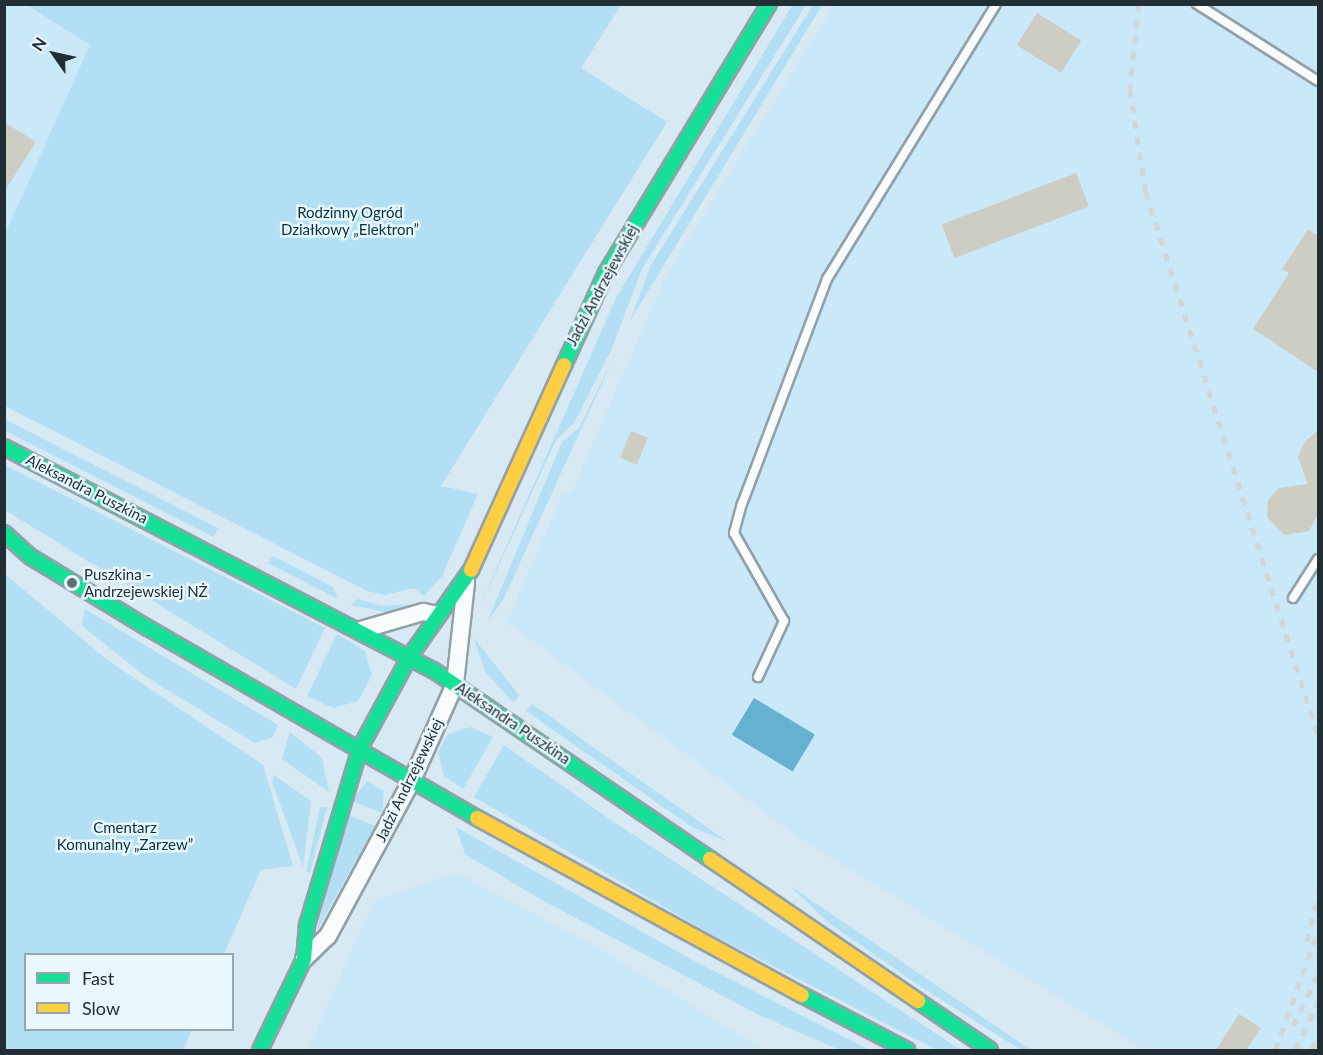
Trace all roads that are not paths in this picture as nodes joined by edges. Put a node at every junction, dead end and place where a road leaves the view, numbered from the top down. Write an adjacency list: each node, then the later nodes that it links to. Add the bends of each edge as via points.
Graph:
1 (769, 4): 8 (main road, Jadzi Andrzejewskiej, via 606,273)
2 (996, 4): 13 (lane, via 826,279 742,504 734,533 784,621)
3 (1197, 4): 4 (lane)
4 (1318, 81)
5 (4, 447): 11 (main road, Aleksandra Puszkina)
6 (4, 533): 15 (main road, via 72,583)
7 (1318, 559): 9 (lane)
8 (466, 581): 10 (main road, Jadzi Andrzejewskiej); 14 (street, Jadzi Andrzejewskiej)
9 (1293, 598)
10 (438, 615): 11 (street, via 423,612); 12 (main road, Jadzi Andrzejewskiej)
11 (361, 630): 12 (main road, Aleksandra Puszkina)
12 (411, 656): 14 (main road, Aleksandra Puszkina); 15 (main road, Jadzi Andrzejewskiej)
13 (758, 677)
14 (455, 684): 16 (street, Jadzi Andrzejewskiej); 20 (main road, Aleksandra Puszkina)
15 (360, 748): 16 (main road); 17 (main road, Jadzi Andrzejewskiej, via 307,925)
16 (414, 778): 17 (street, Jadzi Andrzejewskiej, via 328,936); 19 (main road, via 695,942)
17 (304, 959): 18 (main road, Jadzi Andrzejewskiej)
18 (260, 1050)
19 (907, 1050)
20 (990, 1050)

